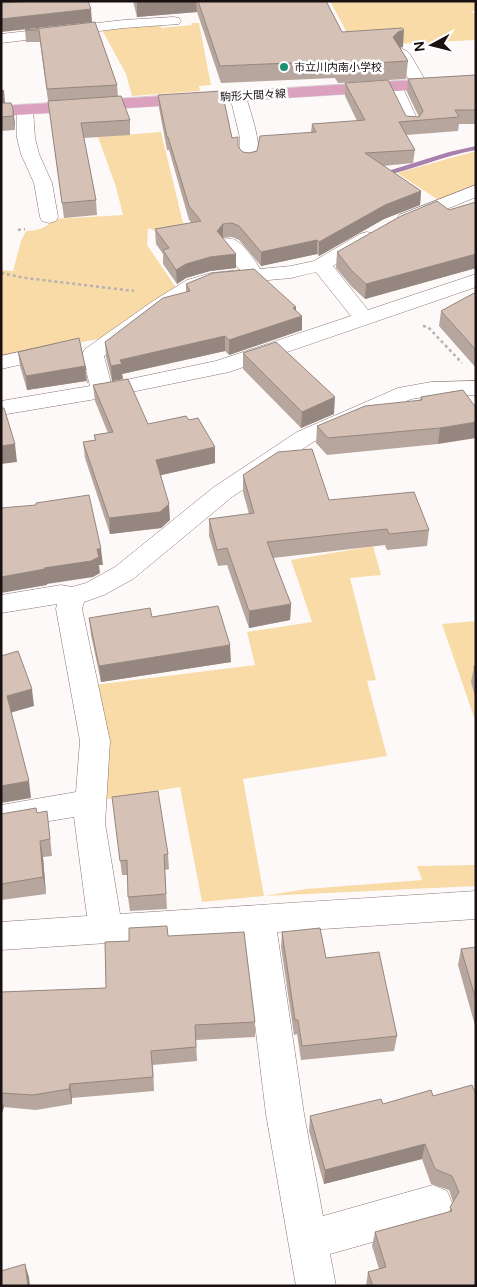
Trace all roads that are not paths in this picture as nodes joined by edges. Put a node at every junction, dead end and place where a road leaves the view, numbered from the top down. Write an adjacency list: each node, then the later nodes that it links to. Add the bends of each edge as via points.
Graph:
1 (174, 21): 2 (street)
2 (1, 39)
3 (402, 54): 5 (street)
4 (476, 81): 5 (main road, 駒形大間々線)
5 (420, 85): 6 (main road, 駒形大間々線)
6 (394, 86): 7 (main road, 駒形大間々線); 10 (street)
7 (238, 96): 8 (main road, 駒形大間々線); 11 (street, via 249,138)
8 (25, 110): 9 (main road, 駒形大間々線); 13 (street, via 26,138 43,183)
9 (1, 111)
10 (412, 125)
11 (249, 160)
12 (476, 190): 15 (street, via 389,226)
13 (49, 217)
14 (229, 244): 16 (street, via 249,266)
15 (321, 265): 16 (street); 18 (street)
16 (252, 276): 19 (street, via 211,279 194,284)
17 (476, 280): 18 (street)
18 (364, 318): 22 (street, via 221,366)
19 (106, 343): 20 (street, via 52,350); 22 (street, via 93,354)
20 (1, 363)
21 (476, 388): 24 (street, via 406,393 305,437 223,492 124,573 95,589)
22 (102, 391): 23 (street)
23 (1, 408)
24 (72, 596): 25 (street, via 61,594); 26 (street, via 69,609 95,741)
25 (1, 604)
26 (90, 802): 27 (street); 30 (street)
27 (1, 817)
28 (476, 905): 29 (street)
29 (259, 919): 30 (street); 33 (street, via 285,1114)
30 (104, 929): 31 (street)
31 (1, 936)
32 (433, 1205): 33 (street)
33 (308, 1238): 34 (street)
34 (316, 1286)

